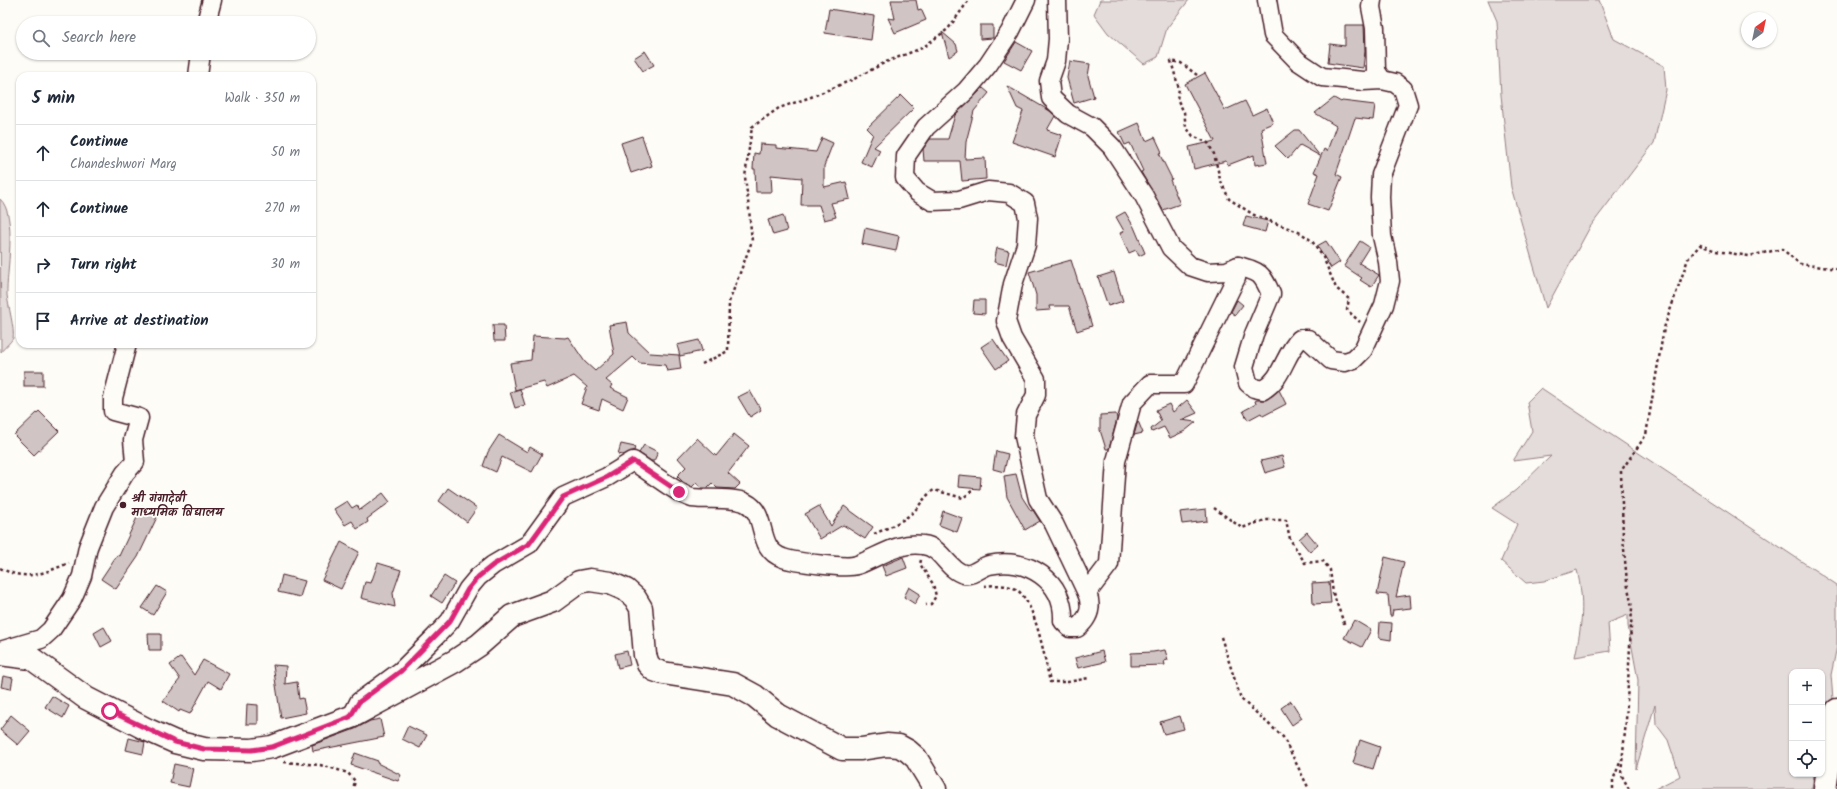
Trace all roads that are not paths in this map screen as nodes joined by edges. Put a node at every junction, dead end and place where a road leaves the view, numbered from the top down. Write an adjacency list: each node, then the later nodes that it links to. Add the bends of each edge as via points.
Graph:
1 (212, 0): 6 (street)
2 (1026, 0): 12 (street, via 1010,32 988,65 966,91 926,127 906,156 905,178 917,192 932,201 959,200 988,191 1009,193 1025,203 1028,218 1026,245 1013,284 1006,321 1012,338 1036,379 1036,395 1026,415 1024,436 1038,499 1054,524)
3 (1057, 0): 10 (street, via 1058,39 1056,61 1049,80 1051,98 1068,114 1092,127 1112,147 1144,196 1171,248 1190,266 1208,272 1227,271)
4 (1267, 0): 9 (street, via 1273,35 1298,62 1322,77)
5 (1372, 0): 9 (street, via 1376,28 1376,71)
6 (208, 16)
7 (200, 60): 8 (street)
8 (199, 72)
9 (1382, 80): 10 (street, via 1403,89 1408,105 1381,175 1382,236 1390,281 1384,306 1363,350 1354,359 1345,362 1331,360 1308,339 1300,339 1288,354 1283,369 1273,384 1263,390 1248,384 1244,367 1254,334 1271,294 1264,277)
10 (1238, 266): 12 (street, via 1236,278 1184,384 1150,384 1132,403 1116,461 1109,564)
11 (126, 348): 13 (street, via 113,398 113,411 139,418 133,440 135,462 124,473 104,507 82,576 72,599 51,630 41,639)
12 (1087, 593): 15 (street, via 1091,603 1085,621 1077,628 1070,628 1063,621 1064,609 1058,594 1046,577 1026,566 1006,563 988,565 974,573 965,574 954,569 944,556 933,548 914,544 891,549 856,566 804,563 781,558 769,549 757,512 746,503 691,497 679,492 633,461 607,477 563,497 529,544 478,577 450,621 401,671 359,702)
13 (0, 652): 15 (main road, via 31,658 86,698 168,739 204,749 252,750 272,747)
14 (1837, 710): 17 (main road)
15 (350, 717): 16 (main road, via 455,661 512,616 553,601 579,582 590,580 626,590 635,598 641,608 645,655 648,664 654,670 733,684 755,696 778,715 842,749 899,746 916,758)
16 (935, 789)
17 (1825, 789)

